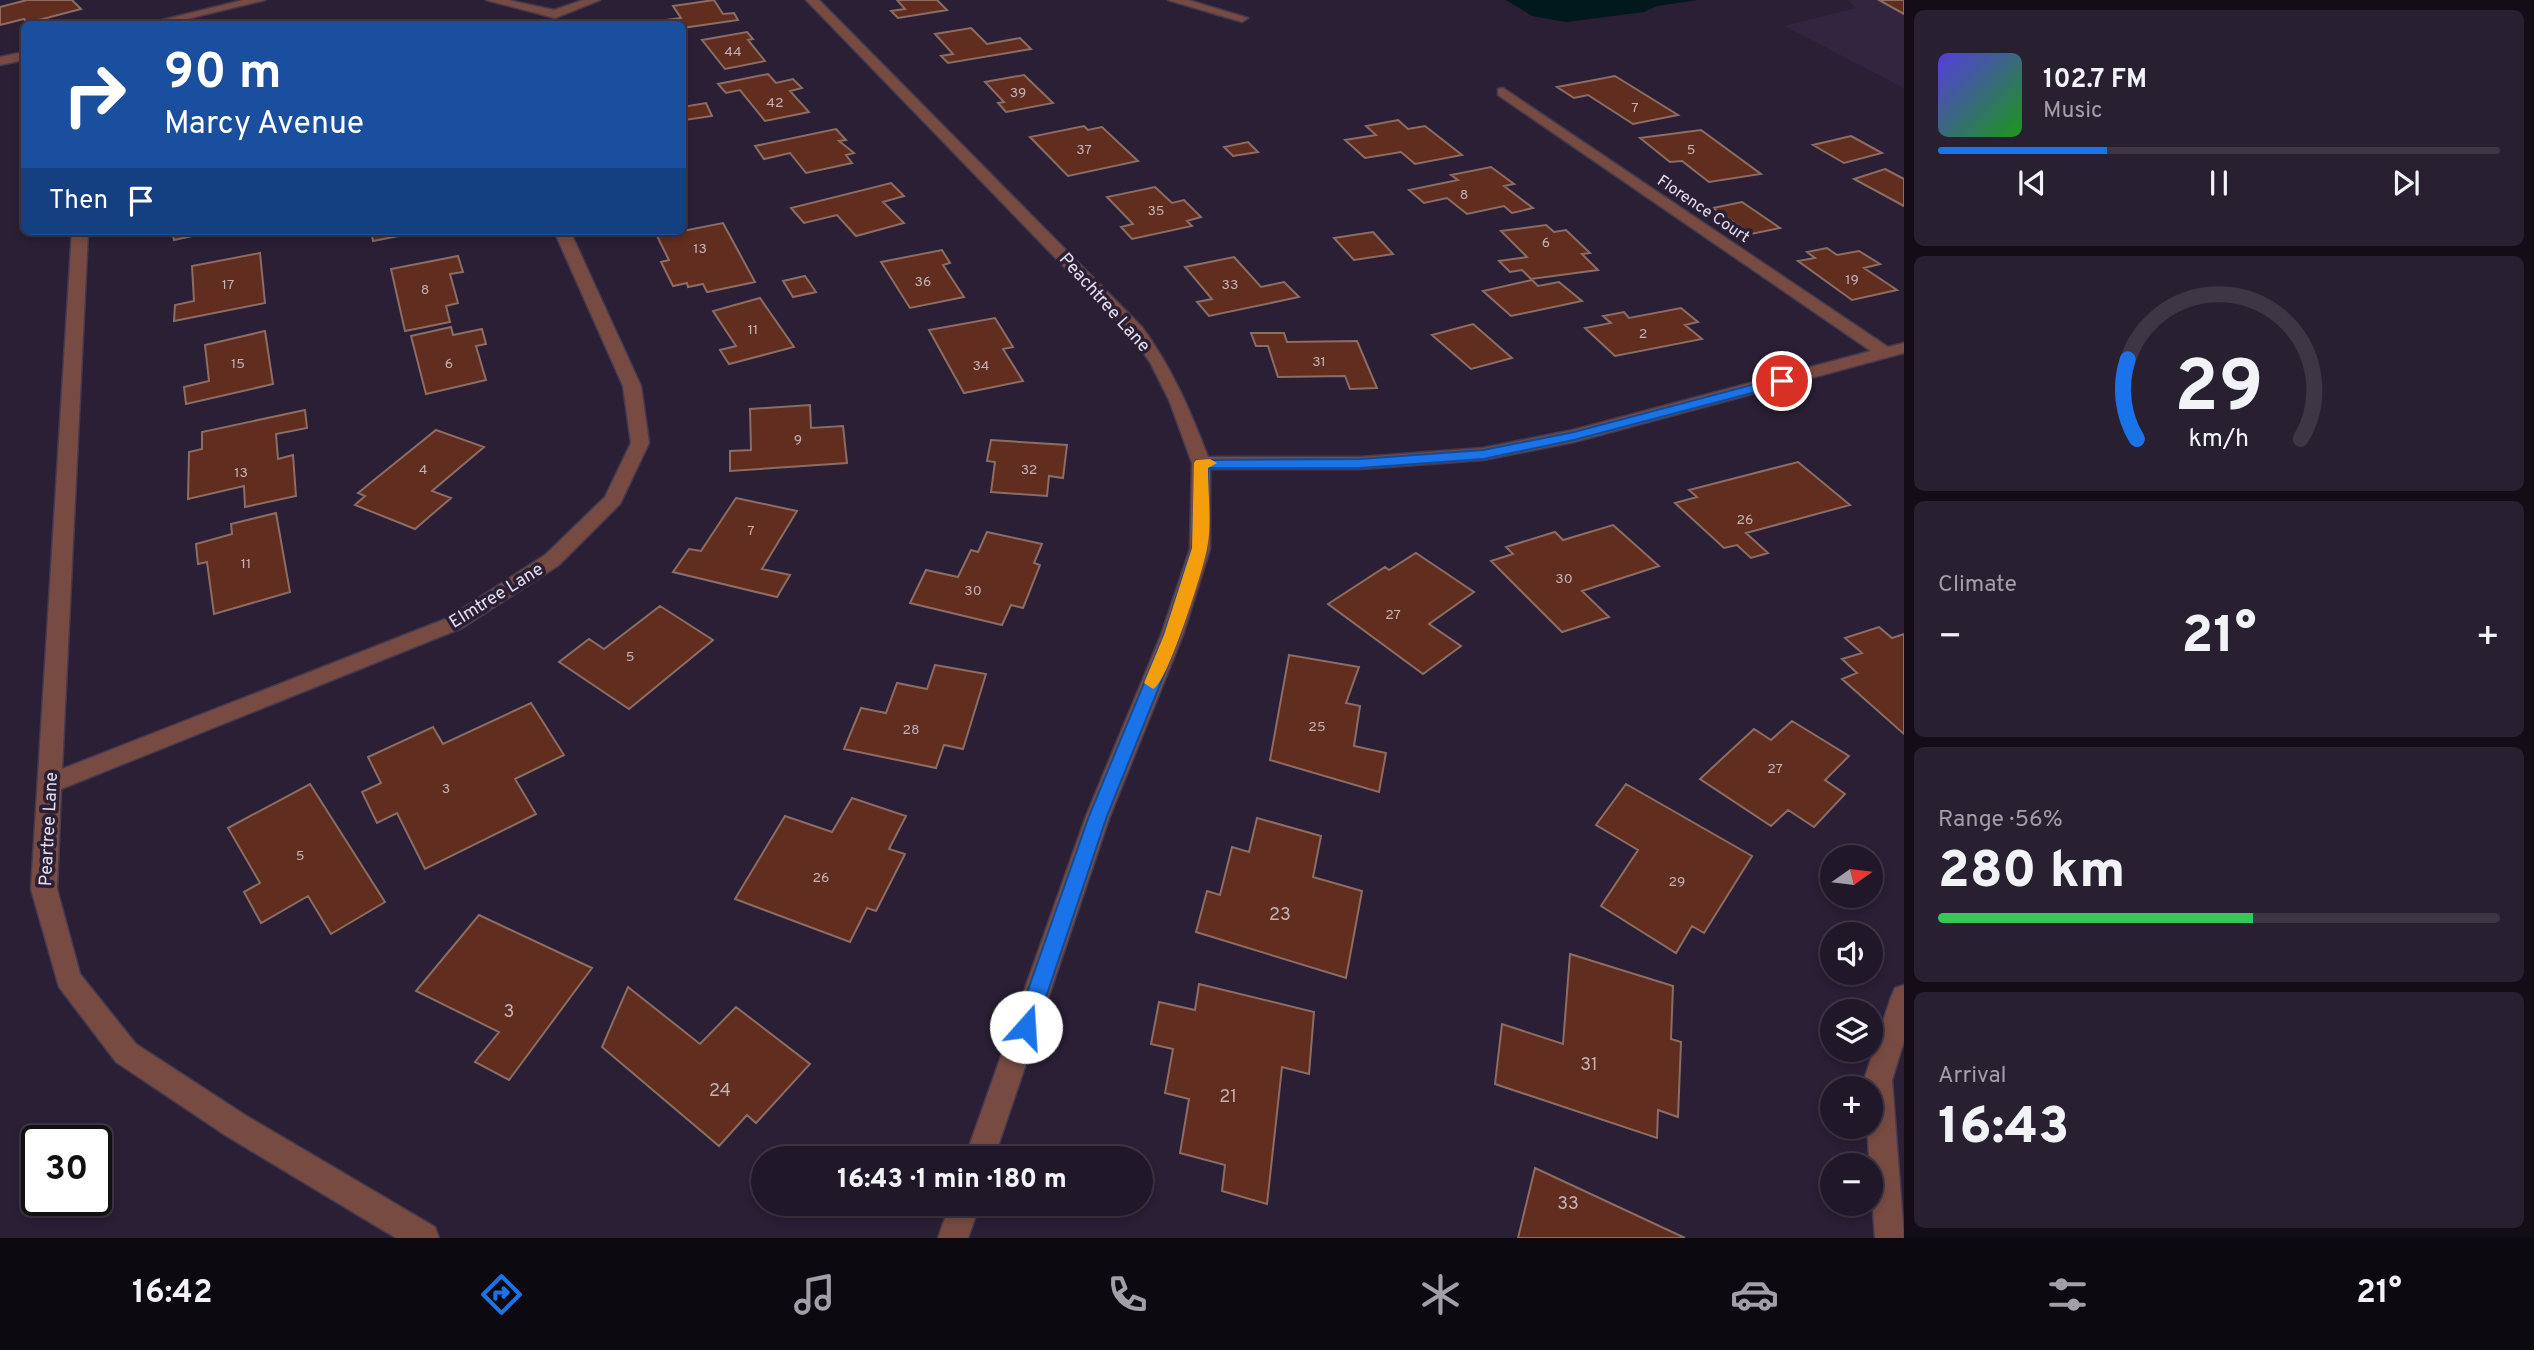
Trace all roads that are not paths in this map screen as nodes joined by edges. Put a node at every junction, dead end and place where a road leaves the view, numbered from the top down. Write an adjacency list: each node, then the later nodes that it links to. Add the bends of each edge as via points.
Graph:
1 (259, 0): 8 (street)
2 (492, 0): 6 (street)
3 (594, 0): 6 (street)
4 (812, 0): 17 (street, Peachtree Lane, via 1136,331 1178,400)
5 (1174, 0): 7 (street)
6 (555, 14): 9 (street)
7 (1242, 18)
8 (165, 21)
9 (547, 21)
10 (21, 57): 11 (street)
11 (0, 61)
12 (1503, 92): 16 (street, Florence Court)
13 (80, 235): 18 (street, Peartree Lane)
14 (564, 235): 18 (street, Elmtree Lane, via 632,386 640,443 613,500 552,560 456,622)
15 (1904, 348): 16 (street)
16 (1885, 353): 17 (street, via 1574,436 1483,454 1360,463)
17 (1201, 463): 20 (street, Peachtree Lane, via 1200,548 1098,816)
18 (50, 784): 22 (street, Peartree Lane, via 44,889 68,979 126,1053 235,1125)
19 (1904, 997): 24 (street, via 1878,1080)
20 (984, 1146)
21 (961, 1216): 23 (street)
22 (424, 1238)
23 (953, 1238)
24 (1890, 1238)

